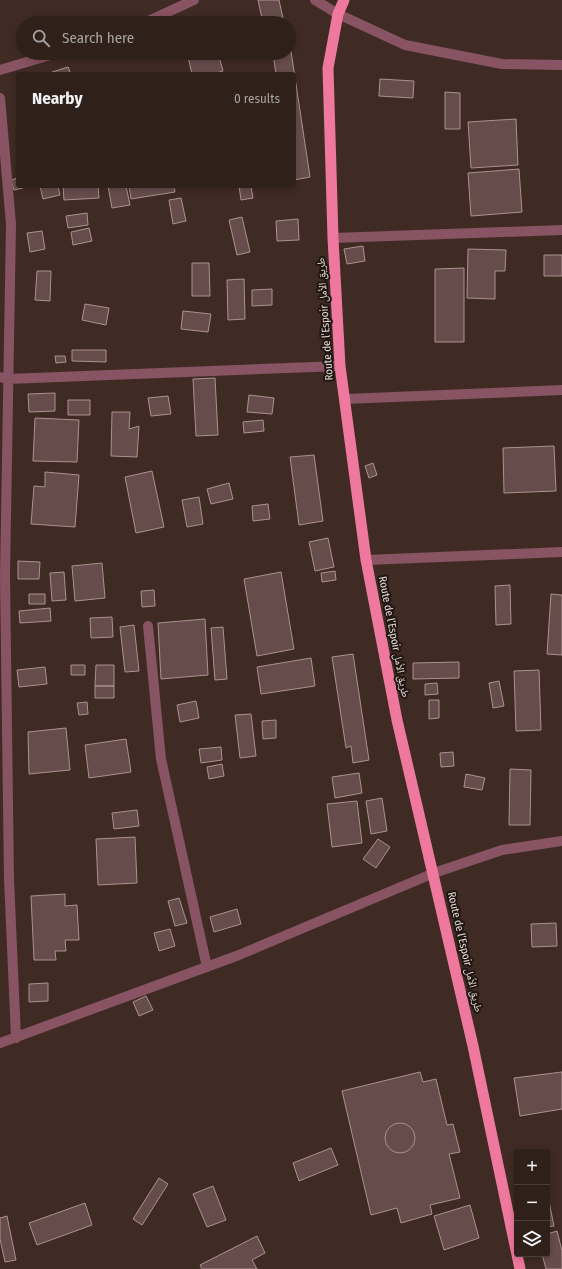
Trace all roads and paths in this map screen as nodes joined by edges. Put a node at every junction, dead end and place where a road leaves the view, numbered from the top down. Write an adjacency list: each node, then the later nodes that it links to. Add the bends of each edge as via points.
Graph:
1 (194, 0): 5 (street)
2 (315, 0): 4 (street)
3 (344, 0): 4 (highway, Route de l’Espoir طريق الأمل)
4 (338, 14): 7 (street, via 405,45 502,64); 11 (highway, Route de l’Espoir طريق الأمل, via 328,68)
5 (159, 16)
6 (34, 60): 8 (street)
7 (562, 65)
8 (0, 70)
9 (0, 98): 13 (street, via 10,224)
10 (562, 230): 11 (street)
11 (333, 238): 12 (highway, Route de l’Espoir طريق الأمل)
12 (340, 366): 13 (street); 15 (highway, Route de l’Espoir طريق الأمل)
13 (4, 378): 22 (street, via 9,879)
14 (562, 390): 15 (street)
15 (344, 399): 17 (highway, Route de l’Espoir طريق الأمل)
16 (562, 552): 17 (street)
17 (366, 560): 20 (highway, Route de l’Espoir طريق الأمل, via 397,720)
18 (148, 626): 21 (street, via 161,759)
19 (562, 841): 20 (street, via 502,850)
20 (434, 873): 21 (street); 24 (highway, Route de l’Espoir طريق الأمل)
21 (207, 967): 22 (street)
22 (16, 1038): 23 (street)
23 (0, 1043)
24 (520, 1269)

